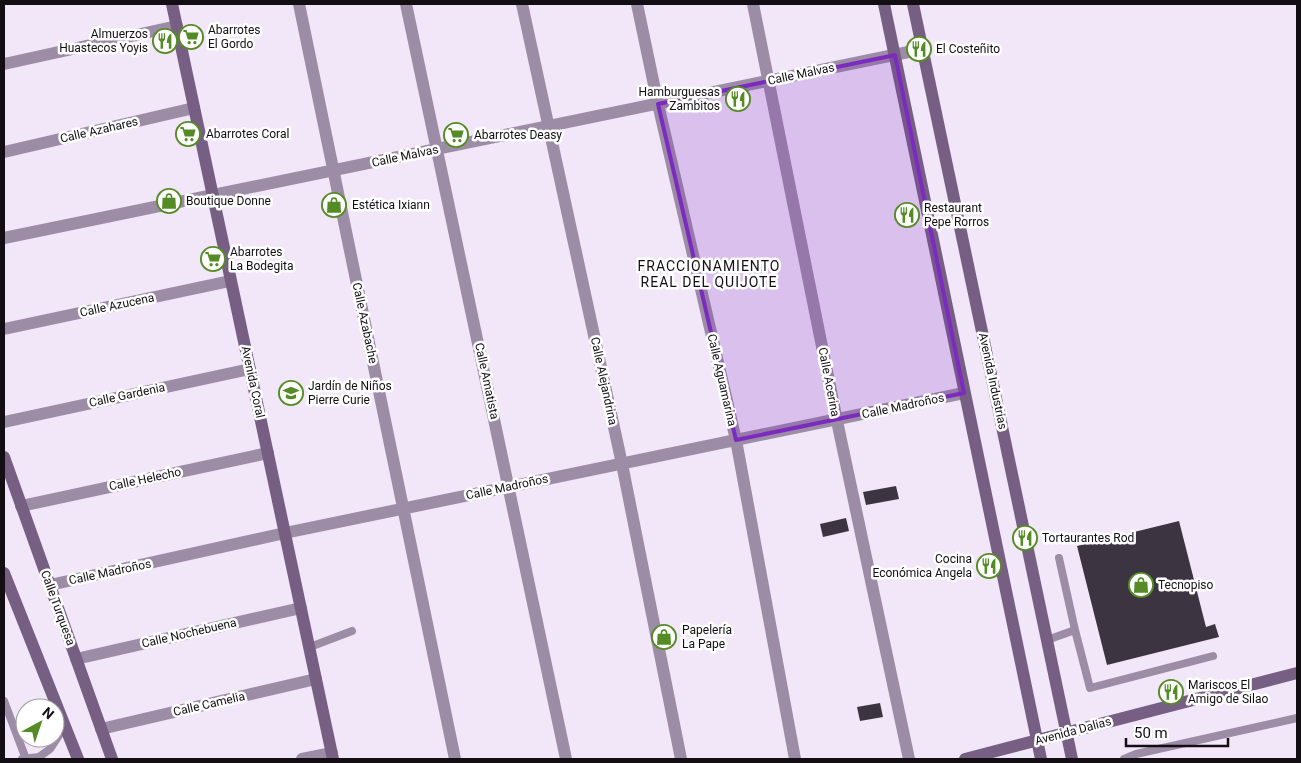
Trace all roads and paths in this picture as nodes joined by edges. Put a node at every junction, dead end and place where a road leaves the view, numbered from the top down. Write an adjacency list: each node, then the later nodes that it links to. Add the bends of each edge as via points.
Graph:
1 (172, 4): 9 (main road, Avenida Coral)
2 (299, 4): 19 (street, Calle Azabache)
3 (406, 4): 17 (street, Calle Amatista)
4 (522, 4): 16 (street, Calle Alejandrina)
5 (637, 4): 14 (street, Calle Aguamarina)
6 (753, 4): 13 (street, Calle Acerina)
7 (884, 4): 11 (main road)
8 (913, 4): 10 (main road, Avenida Industrias)
9 (177, 26): 12 (street); 15 (main road, Avenida Coral)
10 (923, 49): 11 (street, Calle Malvas); 43 (main road, Avenida Industrias)
11 (895, 55): 13 (street, Calle Malvas); 25 (main road)
12 (4, 64)
13 (770, 81): 14 (street, Calle Malvas); 26 (street, Calle Acerina)
14 (658, 104): 16 (street, Calle Malvas); 28 (street, Calle Aguamarina)
15 (194, 108): 18 (street, Calle Azahares); 20 (main road, Avenida Coral)
16 (548, 126): 17 (street, Calle Malvas); 31 (street, Calle Alejandrina)
17 (438, 149): 19 (street, Calle Malvas); 32 (street, Calle Amatista)
18 (4, 152)
19 (334, 170): 20 (street, Calle Malvas); 34 (street, Calle Azabache)
20 (213, 195): 21 (street, Calle Malvas); 22 (main road, Avenida Coral)
21 (4, 238)
22 (230, 280): 23 (street, Calle Azucena); 24 (main road, Avenida Coral)
23 (4, 329)
24 (250, 369): 27 (street, Calle Gardenia); 29 (main road, Avenida Coral)
25 (964, 393): 26 (street, Calle Madroños); 55 (main road)
26 (837, 421): 28 (street, Calle Madroños); 66 (street, Calle Acerina)
27 (4, 422)
28 (736, 440): 31 (street, Calle Madroños); 65 (street, Calle Aguamarina)
29 (268, 453): 33 (street, Calle Helecho); 35 (main road, Avenida Coral)
30 (4, 457): 33 (main road, Calle Turquesa)
31 (622, 464): 32 (street, Calle Madroños); 64 (street, Calle Alejandrina)
32 (509, 487): 34 (street, Calle Madroños); 63 (street, Calle Amatista)
33 (21, 506): 38 (main road, Calle Turquesa)
34 (404, 509): 35 (street, Calle Madroños); 62 (street, Calle Azabache)
35 (285, 534): 38 (street, Calle Madroños); 40 (main road, Avenida Coral)
36 (1059, 558): 41 (lane)
37 (4, 573): 39 (main road)
38 (50, 585): 46 (main road, Calle Turquesa)
39 (8, 594): 49 (main road)
40 (301, 608): 44 (main road, Avenida Coral); 46 (street, Calle Nochebuena)
41 (1075, 630): 43 (lane); 45 (lane, via 1090,688)
42 (352, 631): 44 (lane)
43 (1047, 640): 54 (main road, Avenida Industrias)
44 (310, 648): 48 (main road, Avenida Coral)
45 (1213, 656)
46 (76, 658): 53 (main road, Calle Turquesa)
47 (1297, 673): 54 (main road, Avenida Dalias)
48 (316, 679): 53 (street, Calle Camelia); 57 (main road, Avenida Coral)
49 (53, 698)
50 (4, 701): 58 (lane)
51 (1297, 718): 70 (lane)
52 (65, 726): 59 (main road)
53 (101, 728): 60 (main road, Calle Turquesa)
54 (1066, 733): 55 (main road, Avenida Dalias); 69 (main road, Avenida Industrias)
55 (1037, 740): 67 (main road, Avenida Dalias); 68 (main road)
56 (51, 748): 58 (lane, via 40,757)
57 (333, 756): 61 (street)
58 (25, 759)
59 (78, 759)
60 (112, 759)
61 (302, 759)
62 (455, 759)
63 (566, 759)
64 (680, 759)
65 (795, 759)
66 (909, 759)
67 (965, 759)
68 (1041, 759)
69 (1072, 759)
70 (1124, 759)

